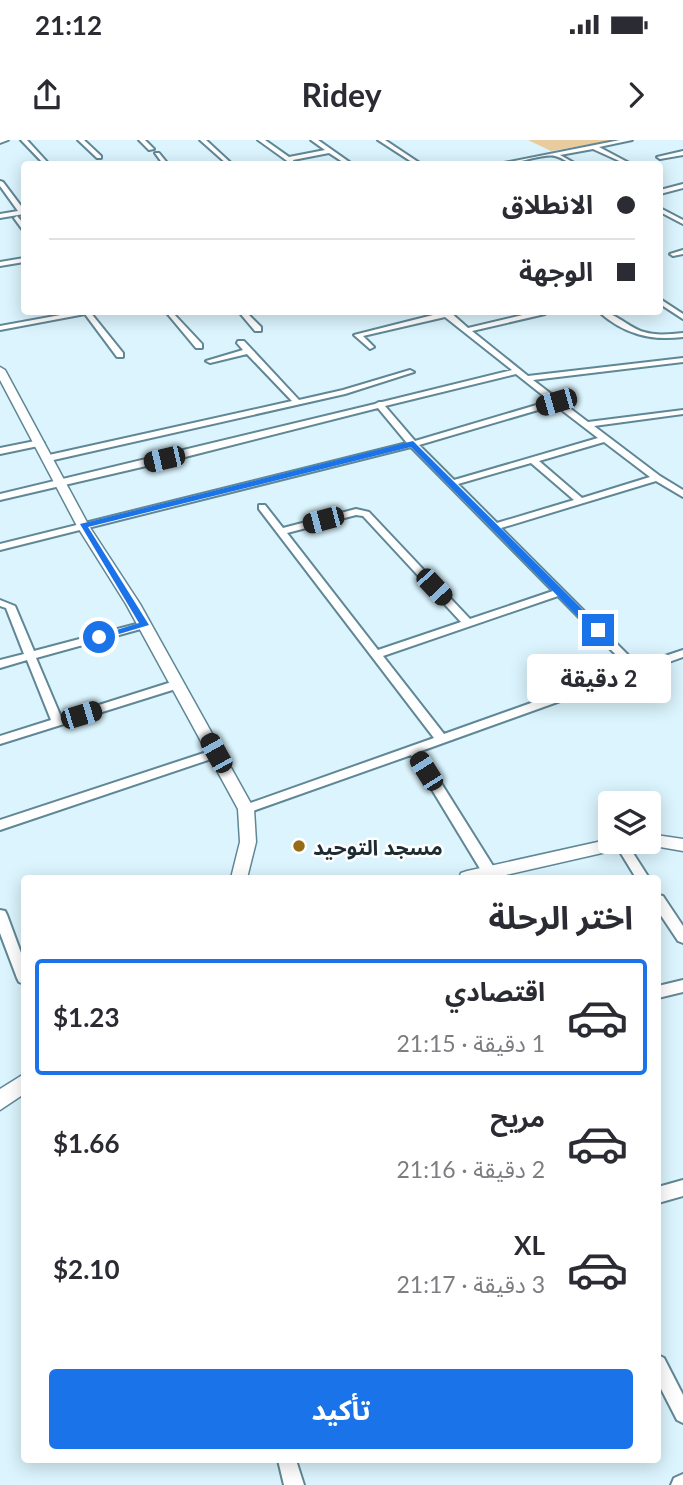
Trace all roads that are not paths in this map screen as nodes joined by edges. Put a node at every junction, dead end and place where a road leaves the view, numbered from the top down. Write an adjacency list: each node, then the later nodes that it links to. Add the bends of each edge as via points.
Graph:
1 (5, 140): 10 (street)
2 (24, 140): 18 (street)
3 (81, 140): 15 (street)
4 (142, 140): 19 (street)
5 (203, 140): 20 (street)
6 (261, 140): 17 (street)
7 (314, 140): 12 (street)
8 (381, 140): 23 (street)
9 (629, 140): 11 (street)
10 (0, 141)
11 (594, 147): 14 (street); 26 (street)
12 (330, 151): 17 (street); 22 (street)
13 (683, 153): 16 (street)
14 (555, 154): 24 (street); 25 (street)
15 (99, 157)
16 (660, 158)
17 (288, 159): 21 (street)
18 (44, 161)
19 (163, 161)
20 (227, 161)
21 (291, 161)
22 (345, 161)
23 (413, 161)
24 (518, 161)
25 (568, 161)
26 (623, 161)
27 (1, 183): 31 (street)
28 (683, 186): 29 (street)
29 (663, 191)
30 (663, 212): 33 (street)
31 (21, 214): 32 (street)
32 (0, 216)
33 (672, 216): 34 (street); 35 (street)
34 (663, 219)
35 (683, 222)
36 (683, 252): 37 (street)
37 (673, 254)
38 (21, 260): 39 (street)
39 (0, 264)
40 (663, 304): 49 (street)
41 (67, 315): 50 (street)
42 (86, 315): 58 (street)
43 (172, 315): 55 (street)
44 (245, 315): 51 (street)
45 (438, 315): 56 (street, via 358,335)
46 (448, 315): 52 (street)
47 (530, 315): 52 (street)
48 (608, 315): 53 (street, via 642,336)
49 (683, 317)
50 (0, 328)
51 (258, 328)
52 (467, 330): 62 (street)
53 (683, 335)
54 (241, 343): 57 (street)
55 (199, 346)
56 (370, 347)
57 (248, 351): 59 (street); 65 (street)
58 (120, 355)
59 (210, 360)
60 (683, 360): 64 (street)
61 (0, 370): 71 (street)
62 (519, 371): 64 (street); 67 (street)
63 (410, 372): 65 (street)
64 (527, 378): 66 (street)
65 (298, 402): 74 (street)
66 (556, 402): 69 (street); 72 (street)
67 (379, 404): 72 (street); 77 (street)
68 (683, 412): 69 (street)
69 (586, 425): 70 (street)
70 (604, 439): 75 (street); 76 (street)
71 (40, 443): 73 (street); 74 (street)
72 (413, 444): 78 (street); 83 (street)
73 (0, 451)
74 (48, 458): 77 (street)
75 (533, 460): 78 (street); 81 (street)
76 (657, 478): 79 (street); 81 (street)
77 (60, 481): 80 (street); 83 (street)
78 (453, 483): 84 (street)
79 (681, 490)
80 (0, 496)
81 (581, 500): 84 (street)
82 (262, 507): 85 (street)
83 (83, 526): 86 (street); 90 (street)
84 (497, 526): 87 (street)
85 (281, 532): 89 (street, via 356,512 366,514); 92 (street)
86 (0, 547)
87 (559, 592): 89 (street); 95 (street)
88 (0, 603): 93 (street, via 10,606)
89 (468, 623): 92 (street)
90 (144, 625): 93 (street); 96 (street)
91 (683, 653): 95 (street)
92 (376, 655): 99 (street)
93 (30, 656): 94 (street); 97 (street)
94 (0, 664)
95 (636, 669): 99 (street)
96 (178, 684): 97 (street); 101 (street)
97 (57, 722): 98 (street)
98 (0, 740)
99 (442, 740): 100 (street)
100 (414, 750): 102 (street); 110 (street)
101 (216, 753): 102 (street); 103 (street)
102 (246, 809): 111 (street, via 248,842)
103 (0, 825)
104 (661, 836): 105 (street)
105 (683, 836)
106 (661, 841): 107 (street)
107 (683, 845)
108 (598, 848): 110 (street)
109 (629, 854): 113 (street)
110 (490, 873): 112 (street)
111 (240, 875)
112 (481, 875)
113 (641, 875)
114 (661, 904): 116 (street)
115 (0, 915): 117 (street)
116 (683, 937)
117 (21, 970)
118 (683, 986): 119 (street)
119 (661, 991)
120 (21, 1085): 121 (street)
121 (0, 1101)
122 (683, 1188): 123 (street)
123 (661, 1194)
124 (661, 1370): 125 (street)
125 (683, 1414)
126 (288, 1463): 127 (street)
127 (294, 1485)

